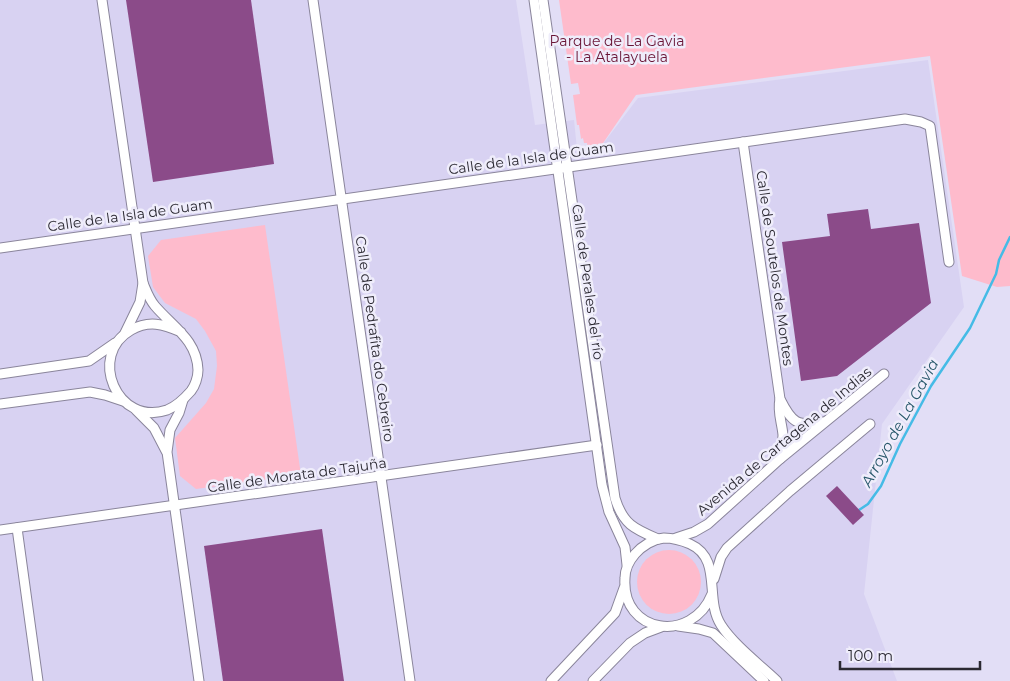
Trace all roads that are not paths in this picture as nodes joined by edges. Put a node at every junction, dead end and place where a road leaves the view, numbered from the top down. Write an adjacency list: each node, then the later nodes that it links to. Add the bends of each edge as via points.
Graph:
1 (102, 0): 8 (street)
2 (313, 0): 7 (street, Calle de Pedrafita do Cebreiro)
3 (534, 0): 6 (street, Calle de Perales del río)
4 (543, 0): 6 (street, Calle de Perales del río)
5 (743, 142): 6 (street, Calle de la Isla de Guam); 10 (street, Calle de la Isla de Guam, via 905,119 930,126); 17 (street, Calle de Soutelos de Montes)
6 (562, 168): 7 (street, Calle de la Isla de Guam); 24 (street, Calle de Perales del río); 32 (street, Calle de Perales del río, via 615,498 624,520)
7 (341, 200): 8 (street, Calle de la Isla de Guam); 27 (street, Calle de Pedrafita do Cebreiro)
8 (135, 229): 9 (street, Calle de la Isla de Guam); 11 (street)
9 (0, 248)
10 (949, 262)
11 (142, 283): 12 (street, via 155,306); 13 (street, via 140,302)
12 (181, 332): 13 (street, via 151,323); 18 (street, via 194,350 198,367 193,388)
13 (125, 334): 14 (street)
14 (118, 342): 15 (street, via 89,361); 19 (street, via 110,365 115,388)
15 (0, 374)
16 (884, 374): 22 (street, Avenida de Cartagena de Indias)
17 (780, 399): 22 (street, Calle de Soutelos de Montes, via 789,416 799,423); 26 (street, Calle de Soutelos de Montes, via 778,407 783,441)
18 (183, 400): 21 (street, via 160,412); 25 (street, via 170,430)
19 (123, 401): 20 (street, via 90,392); 21 (street)
20 (0, 404)
21 (136, 410): 25 (street, via 154,428)
22 (824, 422): 26 (street, Avenida de Cartagena de Indias)
23 (870, 424): 34 (street, via 727,548)
24 (597, 446): 27 (street, Calle de Morata de Tajuña); 33 (street, Calle de Perales del río, via 605,497 625,548)
25 (166, 452): 28 (street)
26 (780, 460): 31 (street, Avenida de Cartagena de Indias, via 702,529)
27 (381, 476): 28 (street, Calle de Morata de Tajuña); 41 (street, Calle de Pedrafita do Cebreiro)
28 (174, 506): 29 (street, Calle de Morata de Tajuña); 40 (street)
29 (17, 528): 30 (street, Calle de Morata de Tajuña); 39 (street)
30 (0, 530)
31 (673, 538): 32 (street); 34 (street, via 700,551 711,571)
32 (658, 539): 33 (street, via 640,549)
33 (628, 565): 35 (street)
34 (712, 584): 36 (street)
35 (624, 585): 38 (street, via 635,612); 42 (street, via 615,613)
36 (712, 594): 37 (street, via 700,614); 45 (street, via 721,626)
37 (678, 626): 38 (street); 44 (street, via 713,633)
38 (661, 627): 43 (street, via 630,643)
39 (38, 681)
40 (199, 681)
41 (410, 681)
42 (551, 681)
43 (593, 681)
44 (764, 681)
45 (777, 681)

